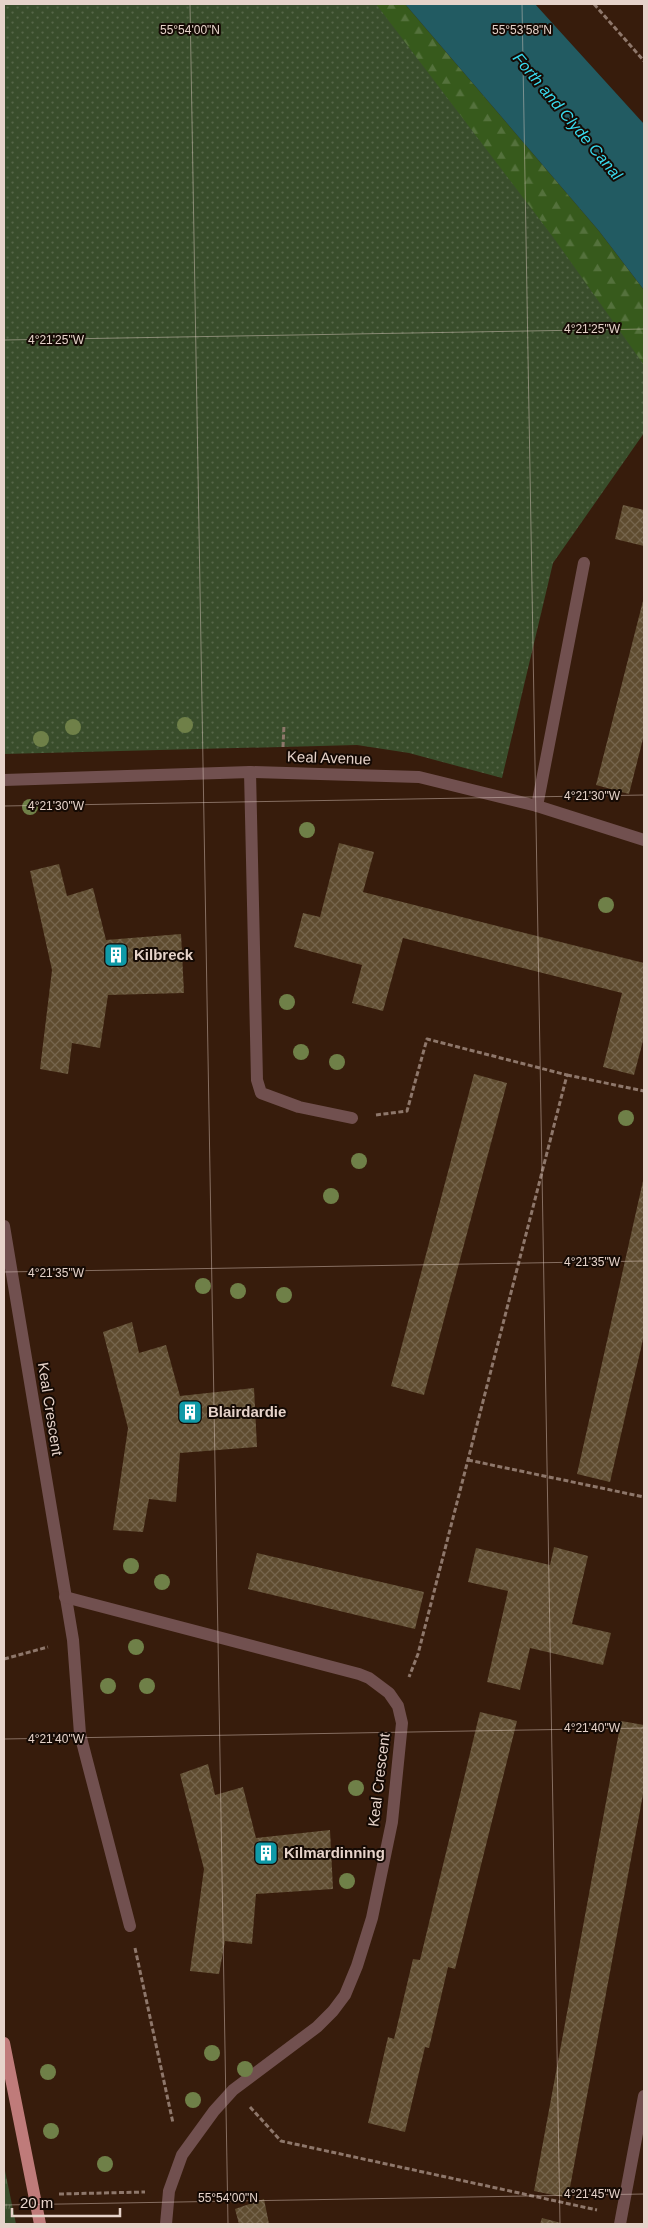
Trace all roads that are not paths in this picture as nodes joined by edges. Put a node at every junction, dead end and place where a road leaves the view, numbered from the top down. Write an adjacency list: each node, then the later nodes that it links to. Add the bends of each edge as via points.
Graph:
1 (584, 563): 4 (street)
2 (250, 772): 3 (street, Keal Avenue); 4 (street, Keal Avenue, via 420,777); 6 (street, via 257,1080 261,1093 278,1101)
3 (4, 780)
4 (537, 806): 5 (street, Keal Avenue)
5 (644, 840)
6 (352, 1118)
7 (4, 1226): 8 (street, Keal Crescent)
8 (65, 1597): 9 (street, Keal Crescent, via 73,1640 80,1734); 14 (street, Keal Crescent, via 359,1674 379,1684 398,1706 402,1723 392,1822 372,1918 345,1995 317,2027 233,2090 214,2111 182,2154 169,2191)
9 (130, 1926)
10 (4, 2042): 13 (main road)
11 (644, 2096): 12 (street)
12 (621, 2220)
13 (40, 2224)
14 (166, 2224)

